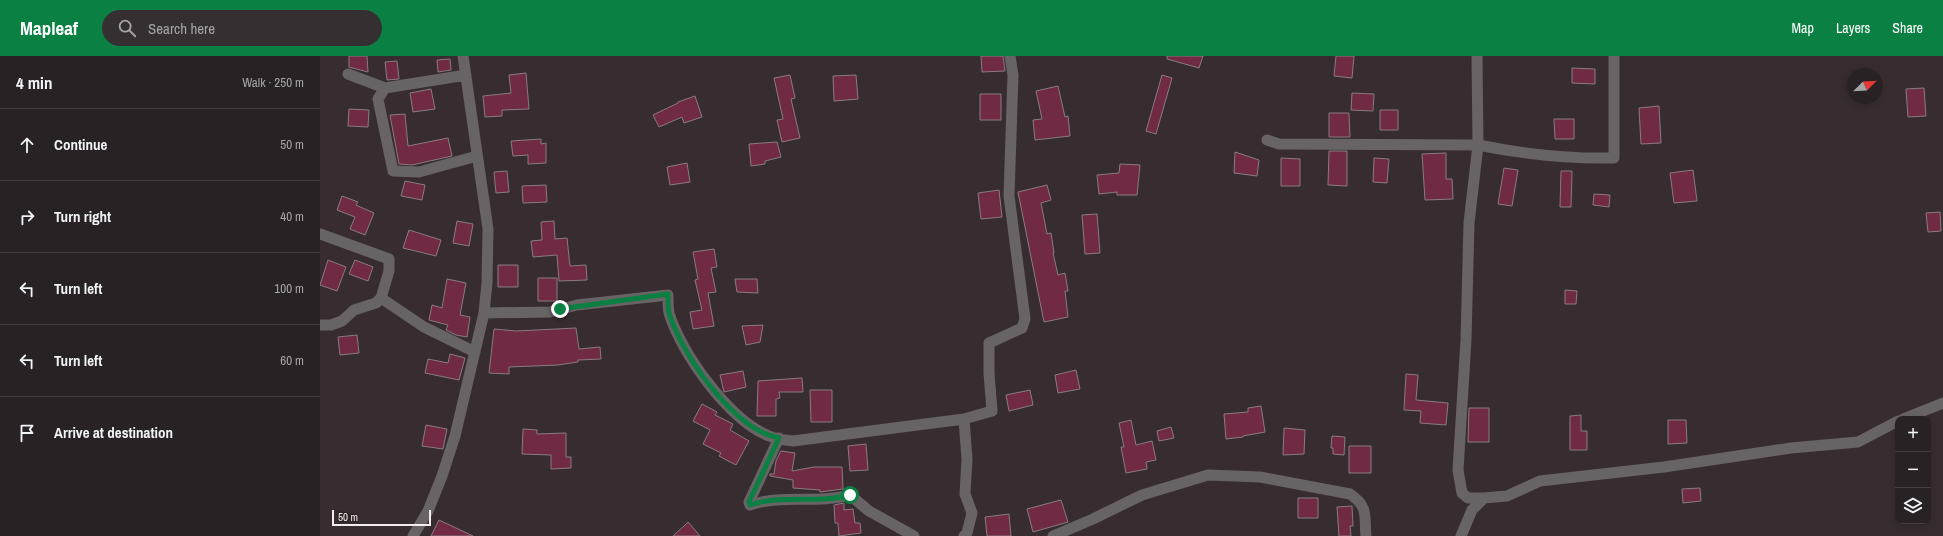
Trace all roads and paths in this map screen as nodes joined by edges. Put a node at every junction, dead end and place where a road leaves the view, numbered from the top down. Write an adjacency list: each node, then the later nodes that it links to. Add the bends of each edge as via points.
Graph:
1 (463, 56): 6 (street)
2 (1010, 56): 18 (street, via 1013,75 1009,196 1025,318 1022,328 989,343 992,411)
3 (1478, 56): 9 (street)
4 (1614, 56): 9 (street, via 1614,158 1575,159)
5 (348, 74): 7 (street)
6 (466, 76): 7 (street); 10 (street)
7 (385, 88): 10 (street, via 378,100 393,171 420,172)
8 (1267, 140): 9 (street, via 1279,144)
9 (1478, 145): 21 (street, via 1469,223 1466,340 1458,470 1462,493 1468,498)
10 (477, 156): 13 (street, via 488,229 488,284)
11 (320, 234): 12 (street, via 389,259 389,271)
12 (381, 298): 14 (street, via 376,303 354,310 342,321); 15 (street, via 424,327)
13 (484, 313): 15 (street); 20 (street, via 550,312 668,294 669,312 690,359 730,409 755,429 770,437)
14 (320, 325)
15 (475, 352): 23 (street, via 456,436 428,510)
16 (1943, 403): 17 (street)
17 (1910, 416)
18 (964, 419): 20 (street, via 793,441); 22 (street, via 967,459 965,494 972,513)
19 (1895, 423): 21 (street, via 1858,442 1540,480 1507,496)
20 (779, 438): 24 (street, via 749,502 750,505 766,500 838,498 850,495 869,511)
21 (1484, 498): 27 (street, via 1472,510)
22 (968, 535)
23 (413, 536)
24 (914, 536)
25 (1053, 536): 26 (street, via 1142,495 1208,475 1260,477 1350,494 1364,506)
26 (1366, 536)
27 (1461, 536)

